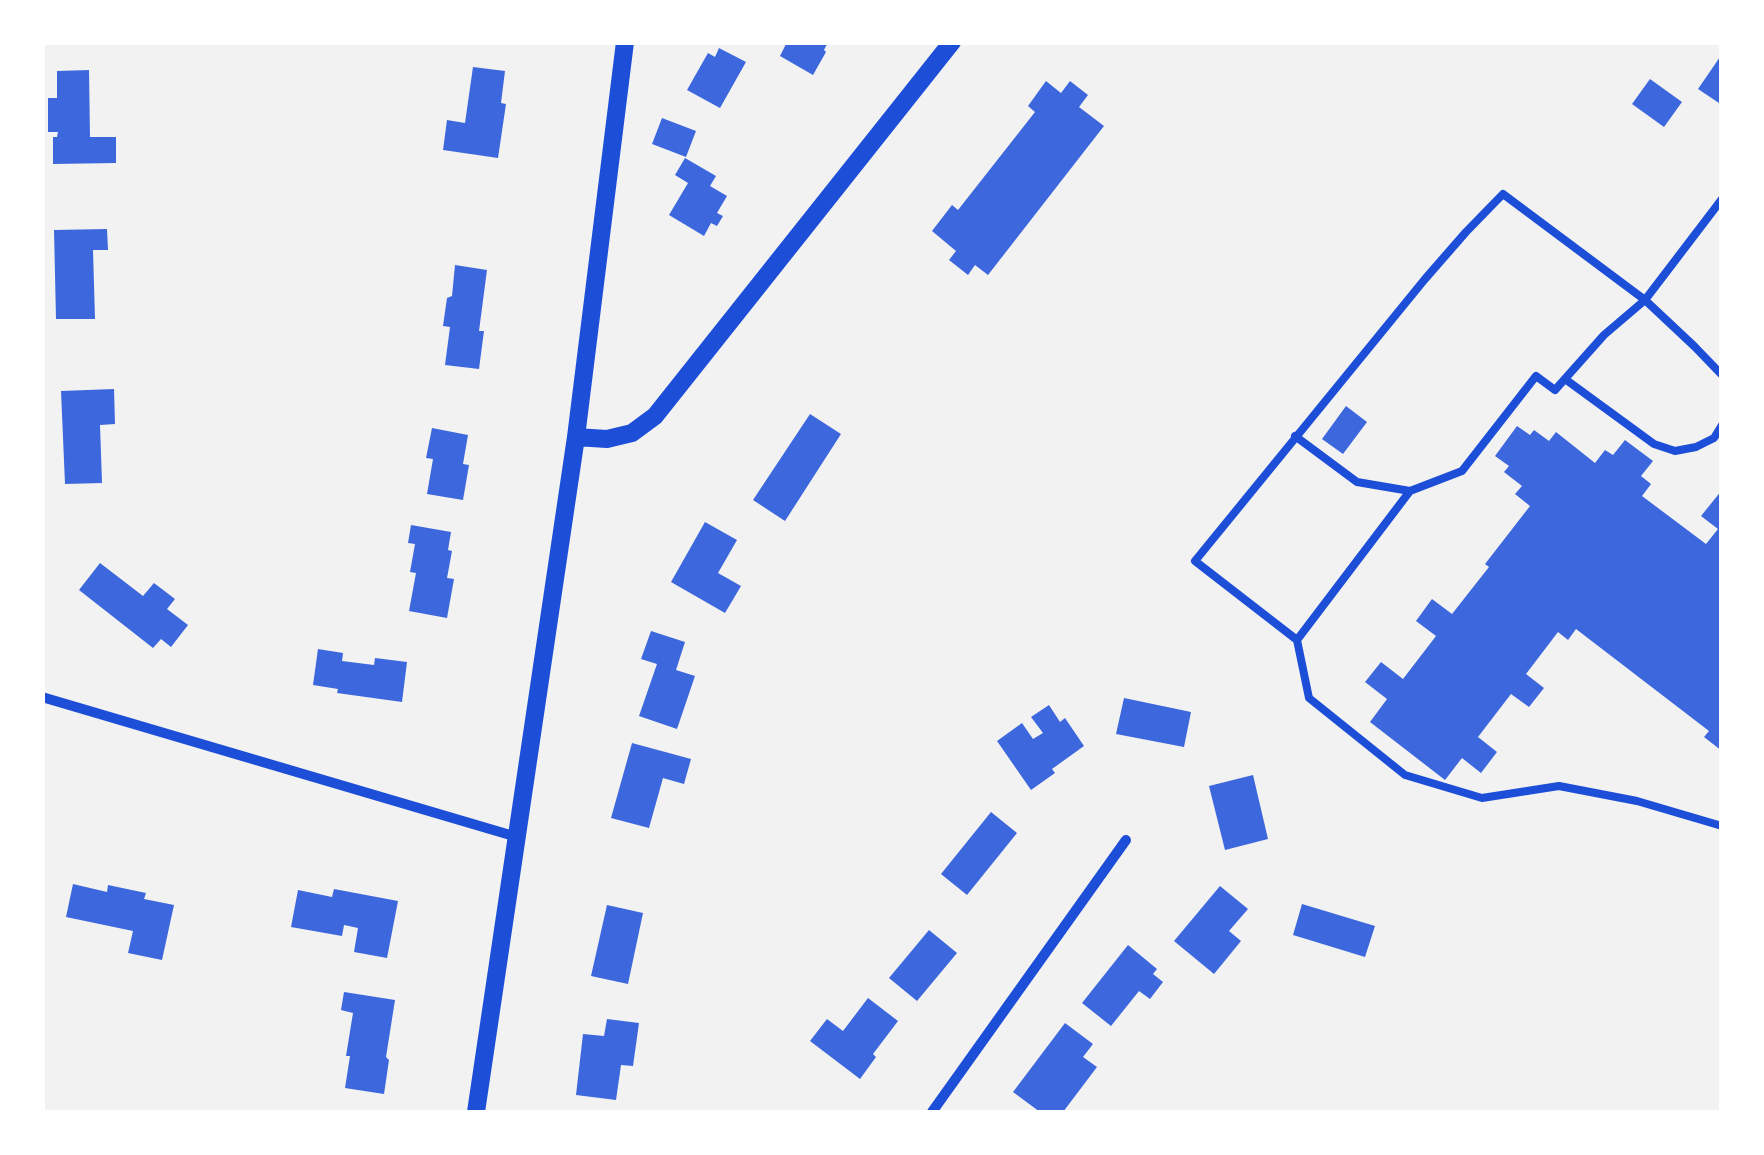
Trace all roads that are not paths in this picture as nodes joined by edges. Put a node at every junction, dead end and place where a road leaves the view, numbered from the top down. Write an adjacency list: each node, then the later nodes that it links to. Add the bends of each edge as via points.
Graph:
1 (625, 42): 9 (street)
2 (952, 42): 9 (street, via 655,416 607,440)
3 (1722, 198): 4 (lane)
4 (1644, 300): 5 (lane); 6 (lane); 8 (lane, via 1503,194)
5 (1722, 375)
6 (1564, 379): 7 (lane, via 1654,444 1675,451 1714,438); 10 (lane, via 1555,390 1536,376 1462,471)
7 (1722, 424)
8 (1295, 436): 10 (lane, via 1357,482); 11 (lane, via 1195,561)
9 (576, 437): 14 (street)
10 (1410, 491): 11 (lane)
11 (1297, 640): 13 (lane, via 1309,698 1405,775 1482,798 1559,786)
12 (42, 697): 14 (street)
13 (1722, 826)
14 (517, 837): 16 (street)
15 (1126, 840): 17 (street)
16 (476, 1112)
17 (932, 1112)

